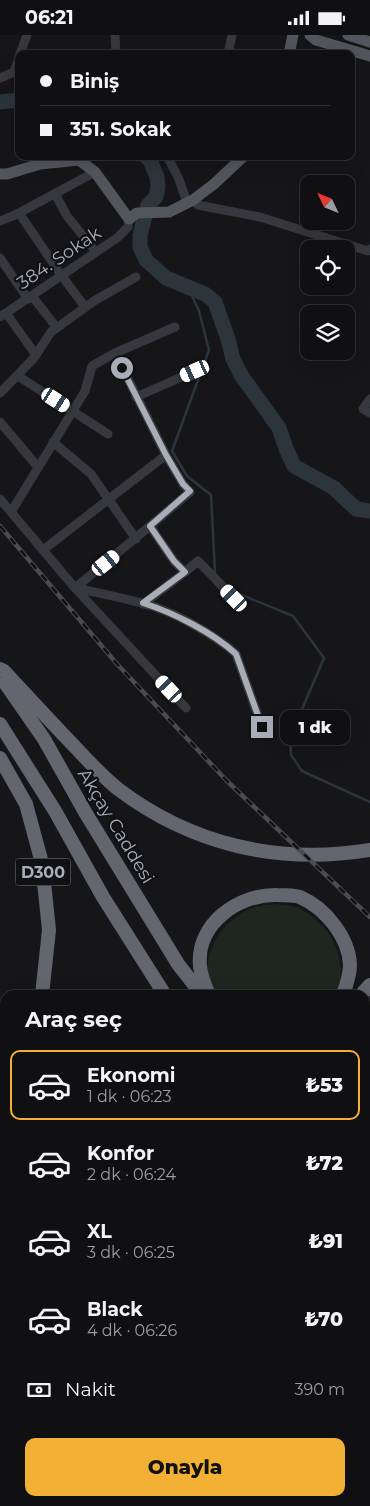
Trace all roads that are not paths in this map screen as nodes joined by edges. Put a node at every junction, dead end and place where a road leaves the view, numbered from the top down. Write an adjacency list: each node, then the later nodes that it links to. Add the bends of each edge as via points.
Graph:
1 (27, 35): 8 (street)
2 (115, 35): 9 (street)
3 (232, 35): 10 (street)
4 (293, 35): 11 (main road)
5 (310, 35): 12 (main road, via 316,40)
6 (348, 35): 7 (main road)
7 (370, 42)
8 (21, 50)
9 (116, 50)
10 (229, 50)
11 (290, 50)
12 (352, 50)
13 (355, 51): 14 (main road)
14 (370, 55)
15 (15, 69): 16 (street)
16 (0, 78)
17 (172, 160): 22 (street)
18 (240, 160): 22 (main road, via 214,185)
19 (95, 172): 20 (main road, via 79,160 40,164); 21 (street); 24 (main road)
20 (0, 175)
21 (55, 194): 23 (street); 27 (street, via 67,216)
22 (190, 201): 24 (main road, via 169,212); 26 (street, via 260,217)
23 (19, 213): 25 (street); 29 (street)
24 (133, 216): 27 (street, 384. Sokak, via 117,238)
25 (0, 221)
26 (370, 249)
27 (95, 251): 29 (street, 384. Sokak)
28 (0, 257): 31 (street)
29 (62, 276): 31 (street, 384. Sokak); 32 (street)
30 (136, 277): 32 (street)
31 (30, 298): 33 (street, 384. Sokak); 35 (street)
32 (85, 307): 35 (street)
33 (3, 315): 37 (street)
34 (175, 327): 36 (street)
35 (57, 328): 37 (street, via 44,340)
36 (115, 353): 41 (street); 43 (street, via 92,366 85,391)
37 (36, 355): 39 (street)
38 (195, 371): 41 (street)
39 (18, 376): 40 (street); 43 (street)
40 (0, 393)
41 (136, 397): 48 (street)
42 (370, 399): 44 (street)
43 (72, 411): 46 (street); 47 (street)
44 (366, 411)
45 (0, 422): 49 (street)
46 (108, 434)
47 (53, 442): 49 (street); 51 (street, via 91,473)
48 (166, 455): 51 (street); 53 (street, via 190,491)
49 (38, 467): 52 (street)
50 (0, 499): 52 (street)
51 (109, 499): 54 (street); 55 (street)
52 (11, 512): 55 (street)
53 (150, 526): 54 (street); 56 (street)
54 (136, 539): 57 (street)
55 (43, 550): 57 (street)
56 (185, 572): 58 (street, via 198,561); 59 (street)
57 (75, 588): 59 (street); 62 (street)
58 (234, 598)
59 (143, 603): 64 (street, via 206,632 236,654)
60 (0, 669): 66 (highway, via 118,788 181,827 244,849 319,856)
61 (0, 675): 69 (highway, Akçay Caddesi, via 44,739 178,964)
62 (186, 708)
63 (0, 724): 68 (highway)
64 (262, 727)
65 (0, 757): 67 (highway, D300, via 26,804 42,863 49,930)
66 (368, 850)
67 (43, 990)
68 (162, 990)
69 (198, 990)
70 (207, 990): 71 (highway, via 202,980 200,952 214,923 224,911 248,899 269,895 299,897 331,921 340,934 350,965)
71 (344, 990)

